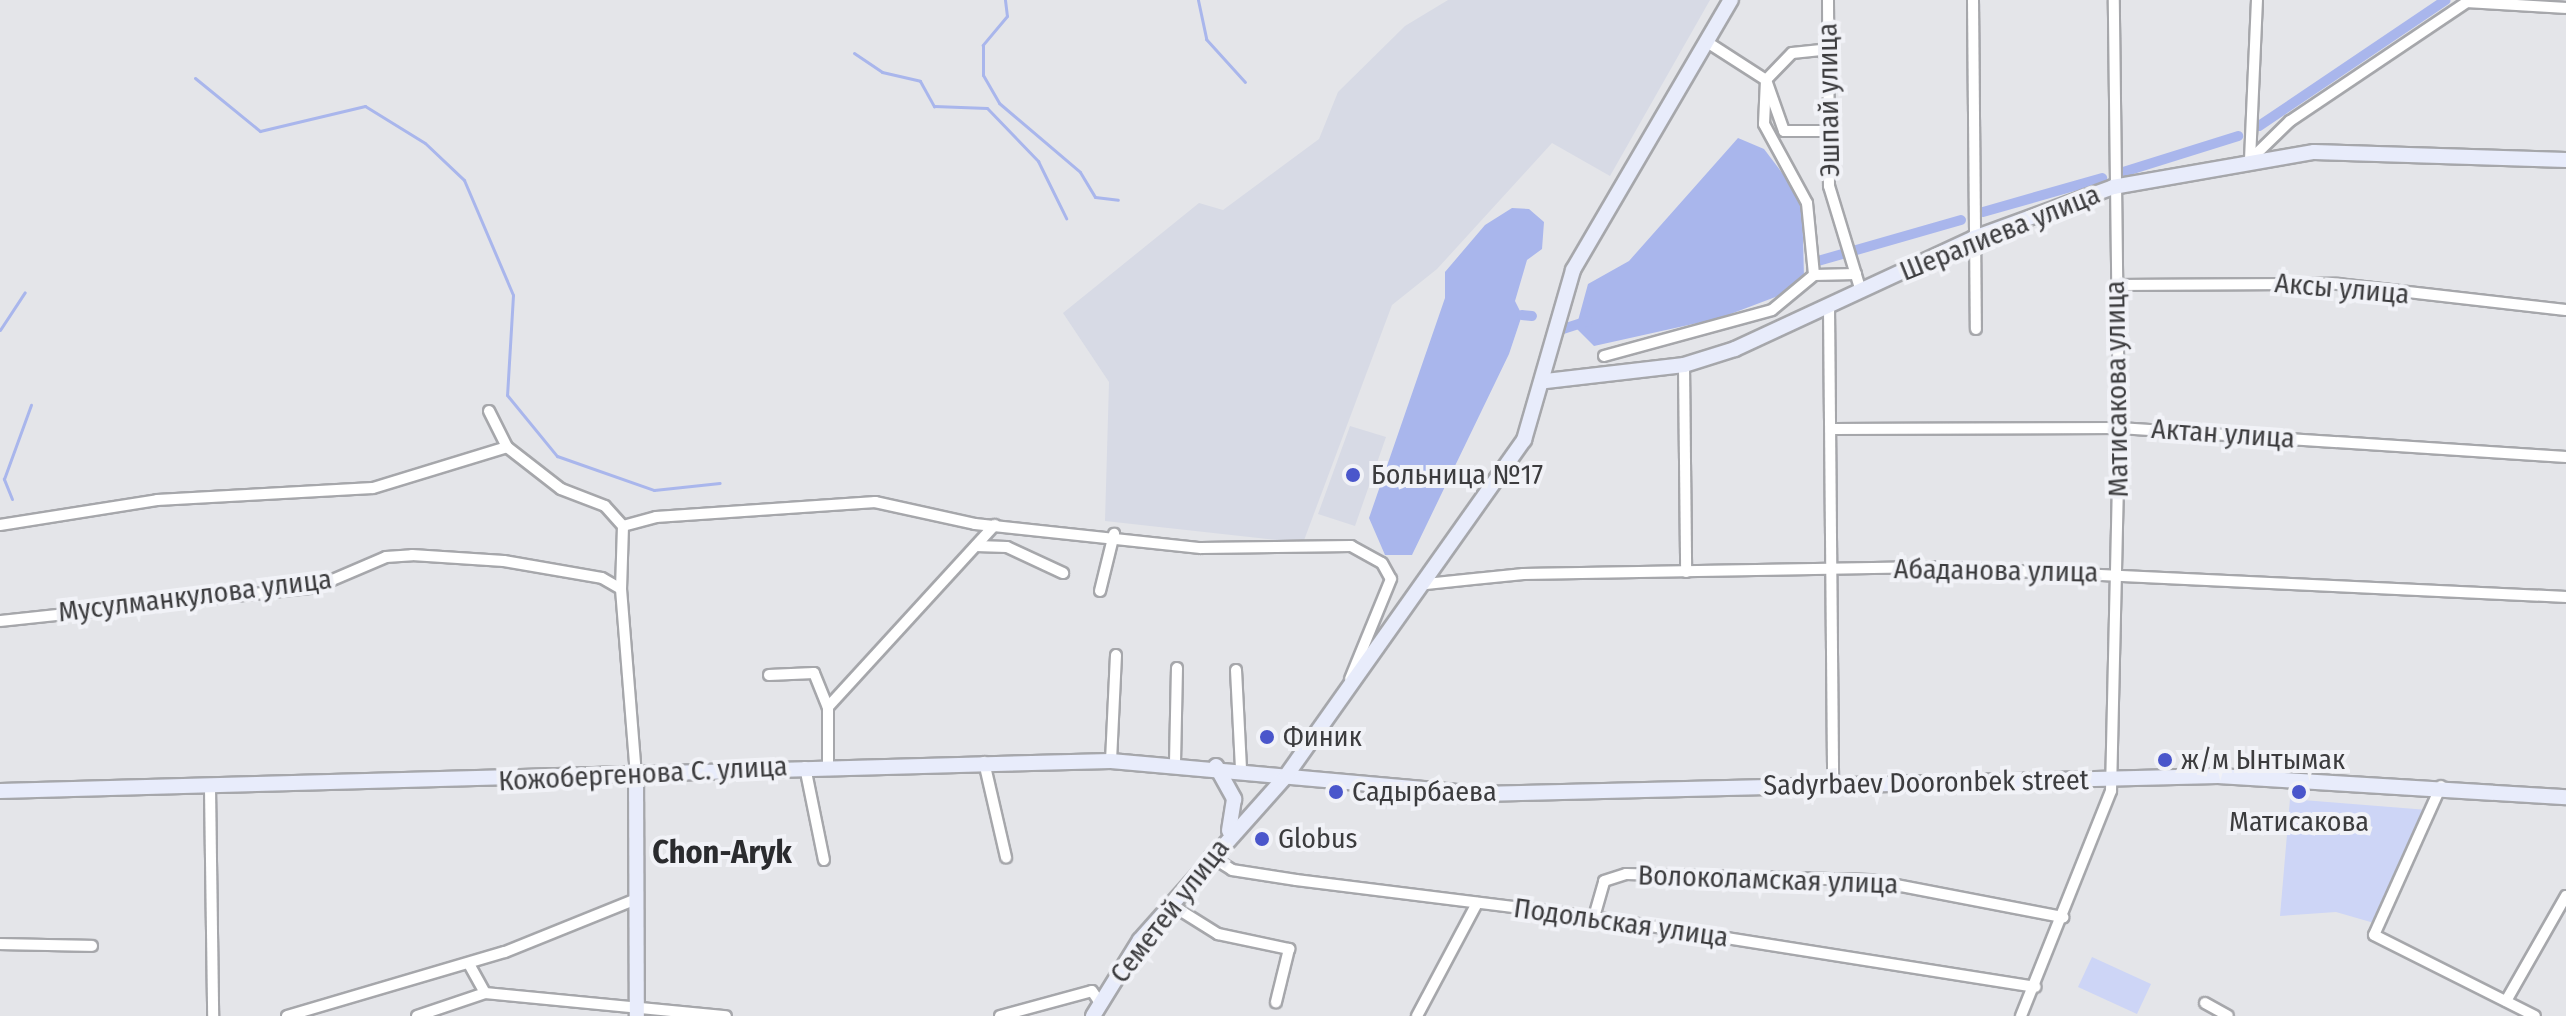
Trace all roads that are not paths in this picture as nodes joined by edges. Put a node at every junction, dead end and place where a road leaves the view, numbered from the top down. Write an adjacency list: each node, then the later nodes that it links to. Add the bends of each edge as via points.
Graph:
1 (1731, 0): 8 (main road, Семетей улица)
2 (1828, 0): 9 (street, Эшпай улица)
3 (1973, 0): 15 (street)
4 (2114, 0): 14 (street, Матисакова улица)
5 (2257, 0): 12 (street)
6 (2468, 1): 7 (street); 12 (street, via 2290,121)
7 (2566, 8)
8 (1707, 42): 10 (street); 25 (main road, Семетей улица, via 1573,270 1553,325)
9 (1828, 58): 10 (street, via 1821,50 1792,53); 11 (street, Эшпай улица)
10 (1766, 80): 11 (street, via 1784,131); 17 (street, via 1764,124 1807,203)
11 (1828, 131): 16 (street, Эшпай улица, via 1829,186)
12 (2250, 160): 13 (main road, Шералиева улица, via 2386,151); 14 (main road, Шералиева улица)
13 (2566, 160)
14 (2113, 187): 15 (main road, Шералиева улица); 18 (street, Матисакова улица)
15 (1974, 238): 19 (main road, Шералиева улица); 22 (street)
16 (1856, 274): 17 (street); 19 (street, Эшпай улица)
17 (1814, 275): 23 (street, via 1772,310)
18 (2116, 285): 21 (street, Аксы улица, via 2338,284); 27 (street, Матисакова улица)
19 (1861, 291): 20 (main road, Шералиева улица)
20 (1829, 307): 24 (main road, Шералиева улица); 28 (street)
21 (2566, 310)
22 (1976, 329)
23 (1604, 356)
24 (1684, 365): 25 (main road, Шералиева улица); 37 (street)
25 (1546, 381): 40 (main road, Семетей улица, via 1524,440)
26 (489, 411): 29 (street)
27 (2119, 428): 28 (street, Актан улица); 30 (street, Актан улица); 39 (street, Матисакова улица)
28 (1832, 429): 36 (street)
29 (507, 447): 31 (street, via 373,488 157,500); 33 (street, via 561,489 605,506)
30 (2566, 457)
31 (0, 525)
32 (995, 525): 33 (street, via 875,502 656,517); 34 (street); 35 (street)
33 (623, 526): 41 (street)
34 (1114, 534): 42 (street); 49 (street, via 1201,548 1334,545 1374,557 1388,570 1391,591)
35 (976, 546): 38 (street, via 1007,547); 50 (street)
36 (1835, 570): 37 (street, Абаданова улица); 39 (street, Абаданова улица); 61 (street)
37 (1686, 572): 40 (street, Абаданова улица, via 1523,574)
38 (1063, 573)
39 (2118, 573): 43 (street, Абаданова улица); 60 (street, Матисакова улица)
40 (1426, 584): 49 (main road, Семетей улица)
41 (621, 589): 44 (street, Мусулманкулова улица, via 602,578 504,561 412,555 386,557 316,587); 58 (street)
42 (1100, 591)
43 (2566, 597)
44 (0, 621)
45 (1116, 655): 51 (street)
46 (1177, 668): 53 (street)
47 (1236, 670): 57 (street)
48 (769, 675): 50 (street, via 814,673)
49 (1347, 685): 59 (main road, Семетей улица)
50 (828, 707): 54 (street)
51 (1111, 761): 52 (main road, Кожобергенова С. улица); 53 (main road, Кожобергенова С. улица)
52 (984, 762): 54 (main road, Кожобергенова С. улица); 68 (street)
53 (1175, 763): 55 (main road, Кожобергенова С. улица)
54 (828, 766): 56 (main road, Кожобергенова С. улица)
55 (1216, 766): 57 (main road, Кожобергенова С. улица); 66 (main road, via 1234,799)
56 (805, 767): 58 (main road, Кожобергенова С. улица); 69 (street)
57 (1241, 770): 59 (main road, Кожобергенова С. улица)
58 (636, 774): 63 (main road, Кожобергенова С. улица); 71 (main road)
59 (1286, 776): 61 (main road, Sadyrbaev Dooronbek street, via 1480,794); 66 (main road, Семетей улица)
60 (2112, 778): 61 (main road, Sadyrbaev Dooronbek street); 62 (main road, Sadyrbaev Dooronbek street); 75 (street, Матисакова улица)
61 (1833, 784)
62 (2441, 786): 65 (main road, Sadyrbaev Dooronbek street); 81 (street, via 2374,935)
63 (210, 788): 64 (main road, Кожобергенова С. улица); 86 (street)
64 (0, 791)
65 (2566, 797)
66 (1226, 839): 67 (main road, Семетей улица)
67 (1210, 856): 72 (street, Подольская улица, via 1232,870); 73 (main road, Семетей улица)
68 (1006, 857)
69 (824, 860)
70 (2566, 896): 81 (street)
71 (634, 900): 78 (street); 85 (main road)
72 (1477, 903): 74 (street, Подольская улица); 91 (street)
73 (1170, 904): 82 (street, via 1218,934 1289,949); 84 (main road, Семетей улица)
74 (1594, 917): 75 (street, Волоколамская улица, via 1604,881 1626,874 1870,880); 79 (street, Подольская улица)
75 (2063, 917): 79 (street, Матисакова улица)
76 (0, 944): 77 (street)
77 (92, 946)
78 (469, 964): 80 (street); 87 (street)
79 (2035, 987): 92 (street, Матисакова улица)
80 (485, 993): 85 (street); 88 (street)
81 (2506, 1001): 94 (street)
82 (1276, 1002)
83 (2205, 1003): 93 (street)
84 (1097, 1009): 90 (street, via 1092,991)
85 (637, 1010): 89 (street)
86 (213, 1016)
87 (287, 1016)
88 (417, 1016)
89 (726, 1016)
90 (1000, 1016)
91 (1417, 1016)
92 (2021, 1016)
93 (2228, 1016)
94 (2535, 1016)

